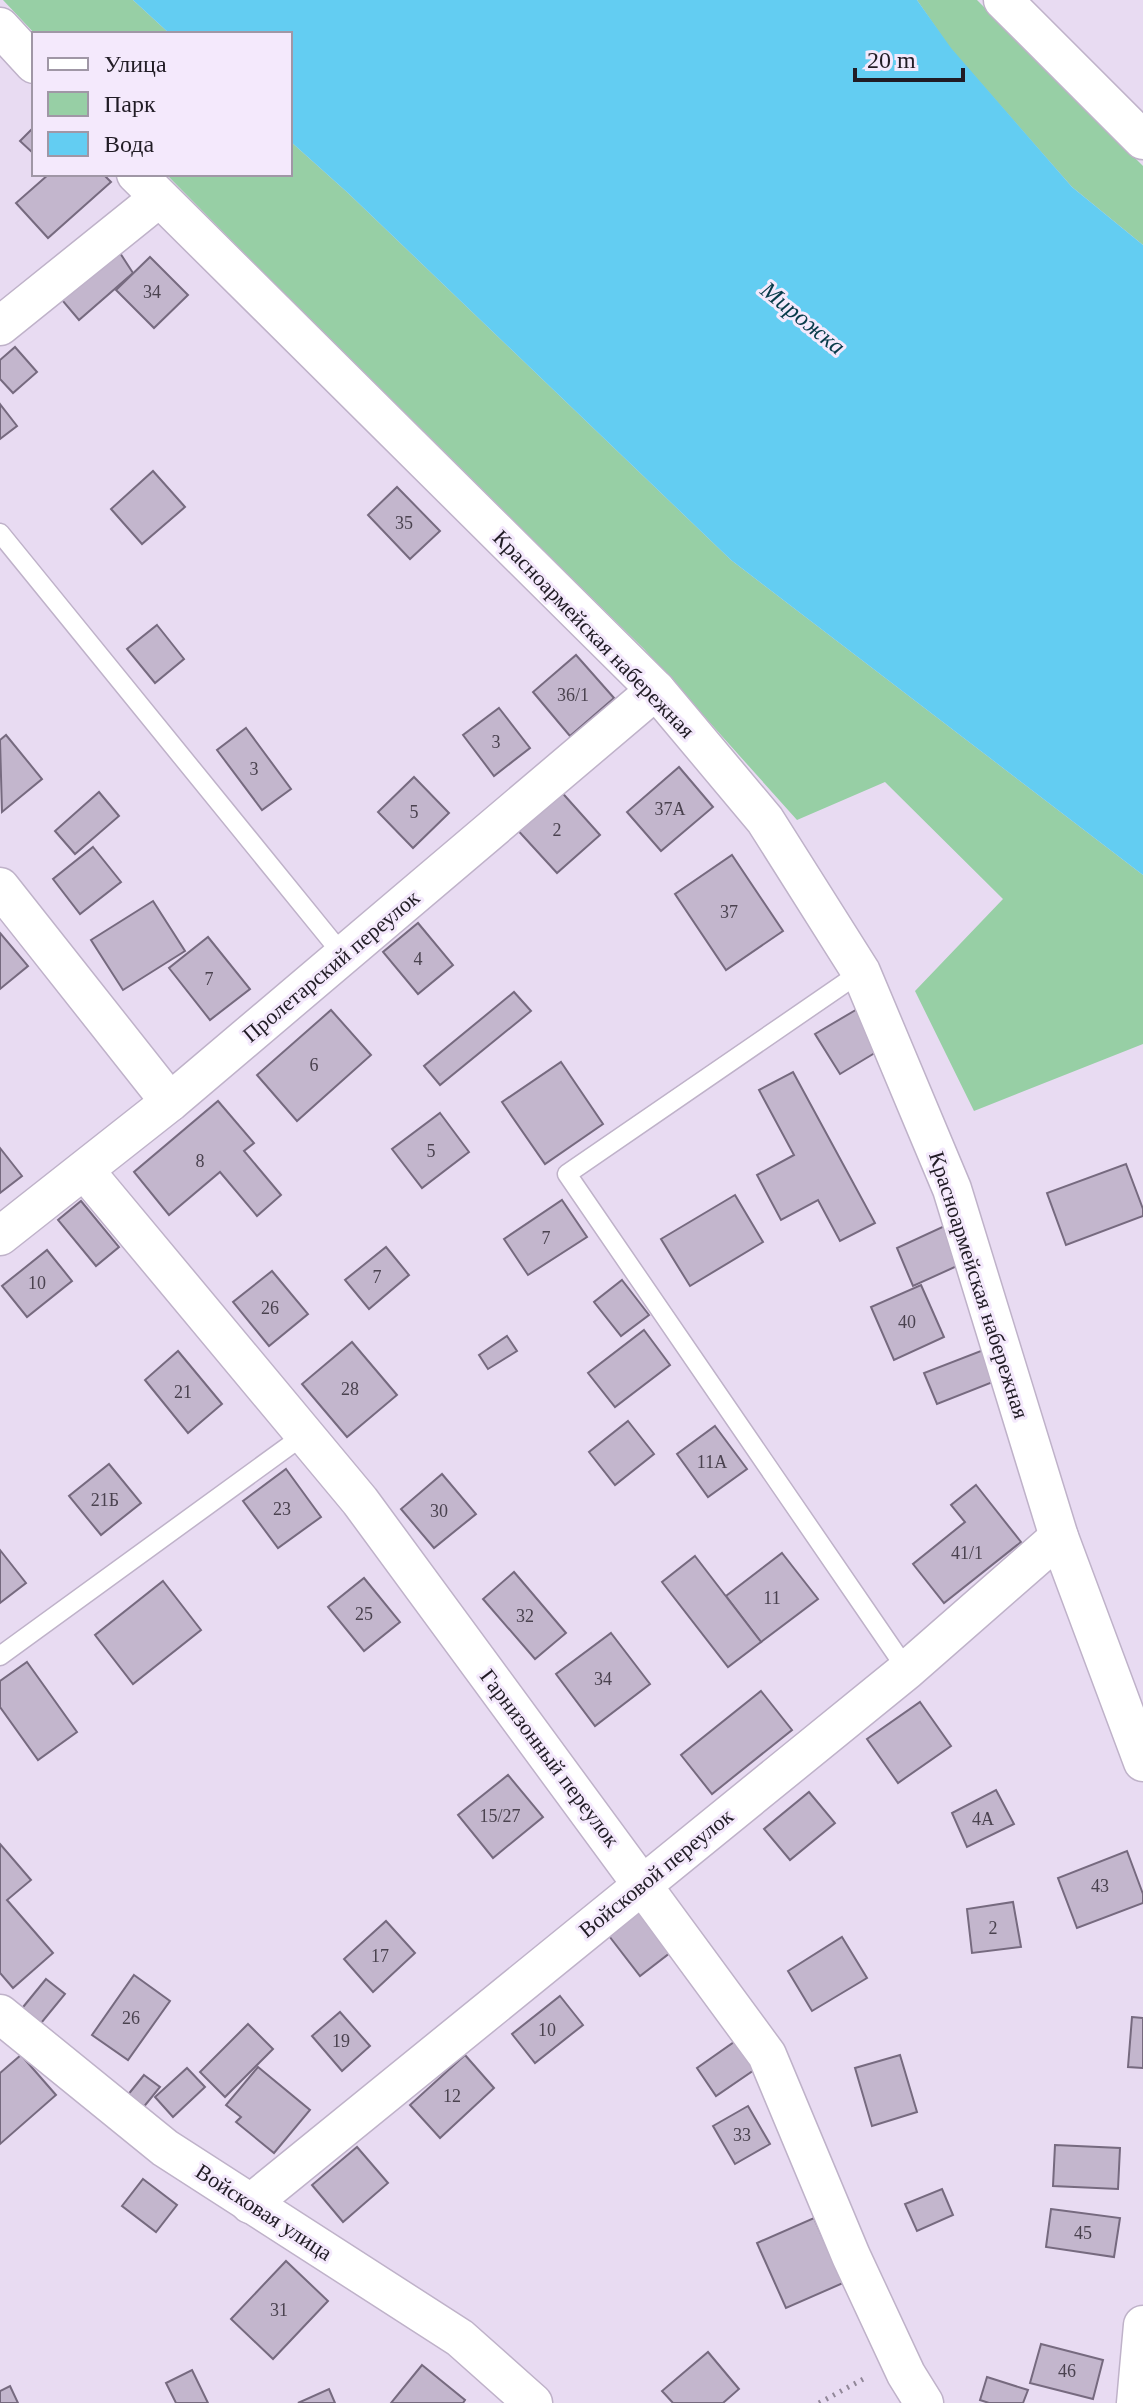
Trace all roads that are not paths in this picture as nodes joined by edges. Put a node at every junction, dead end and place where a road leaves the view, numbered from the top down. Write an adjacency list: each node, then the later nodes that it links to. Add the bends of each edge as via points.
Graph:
1 (1003, 0): 4 (street)
2 (0, 27): 3 (street)
3 (32, 62)
4 (1143, 140)
5 (148, 186): 6 (street); 8 (street, Красноармейская набережная)
6 (0, 326)
7 (0, 533): 10 (lane)
8 (656, 690): 10 (street, Пролетарский переулок); 11 (street, Красноармейская набережная, via 765,820)
9 (0, 887): 12 (street)
10 (343, 955): 12 (street, Пролетарский переулок)
11 (861, 972): 16 (street, Красноармейская набережная, via 952,1189); 18 (lane, via 567,1174)
12 (170, 1102): 13 (street, Пролетарский переулок)
13 (85, 1171): 14 (street, Пролетарский переулок); 15 (street, Гарнизонный переулок)
14 (0, 1236)
15 (304, 1435): 17 (lane); 20 (street, Гарнизонный переулок, via 369,1514)
16 (1059, 1537): 18 (street, Войсковой переулок); 19 (street, Красноармейская набережная)
17 (0, 1656)
18 (907, 1670): 20 (street, Войсковой переулок)
19 (1143, 1762)
20 (643, 1884): 22 (street, Войсковой переулок); 25 (street, Гарнизонный переулок, via 767,2055 851,2256)
21 (0, 2014): 22 (street, Войсковая улица, via 165,2148)
22 (250, 2204): 24 (street, Войсковая улица, via 460,2338)
23 (1143, 2325): 26 (street)
24 (533, 2403)
25 (924, 2403)
26 (1136, 2403)

